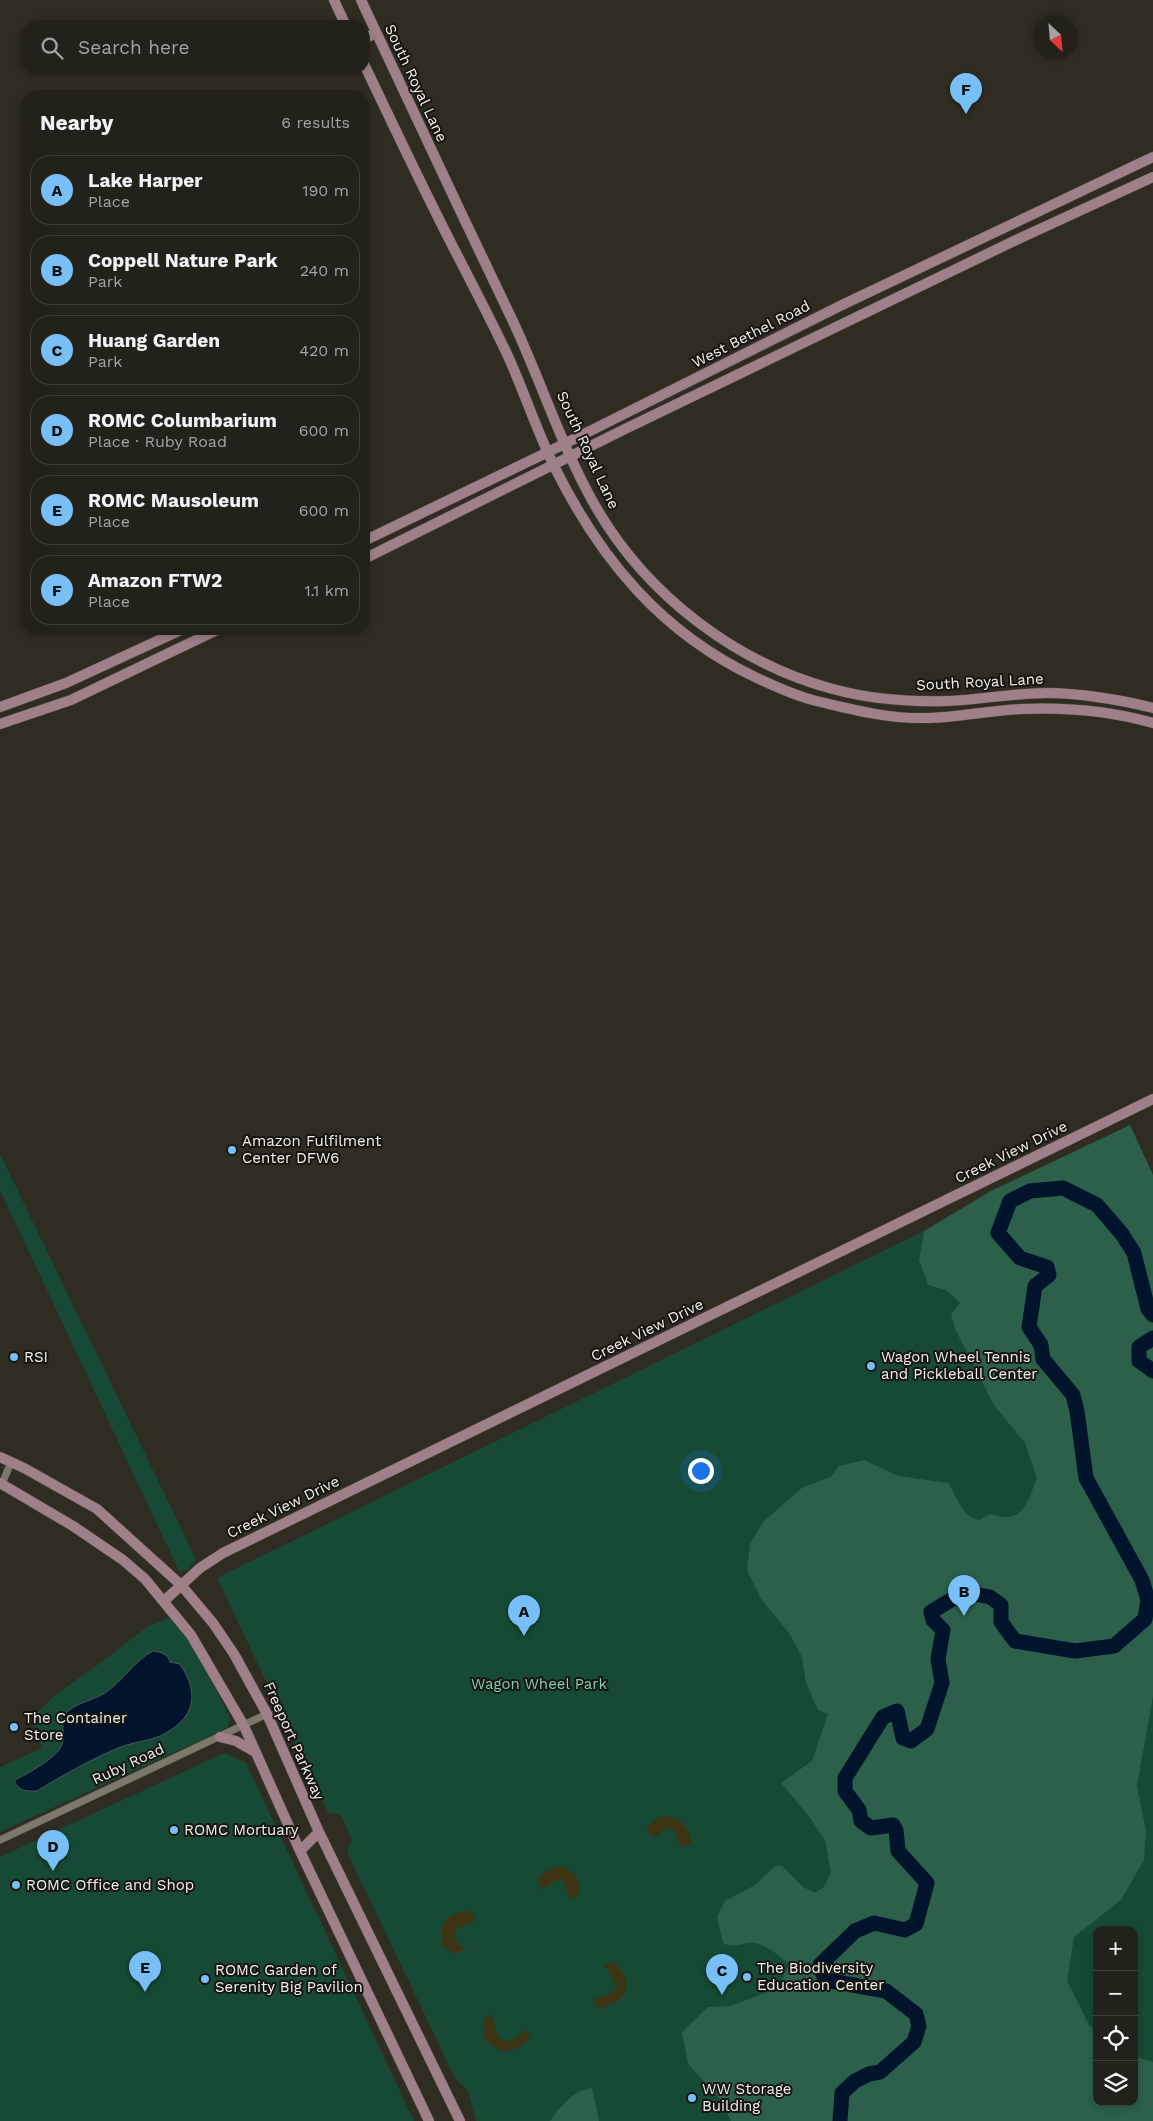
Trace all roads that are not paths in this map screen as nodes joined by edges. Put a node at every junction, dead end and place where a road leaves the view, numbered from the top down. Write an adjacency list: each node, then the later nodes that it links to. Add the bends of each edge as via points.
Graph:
1 (334, 0): 3 (main road)
2 (360, 0): 4 (main road, South Royal Lane)
3 (343, 20)
4 (370, 20)
5 (370, 21): 6 (main road, South Royal Lane)
6 (376, 33): 7 (main road); 15 (main road, South Royal Lane, via 511,317)
7 (370, 36)
8 (369, 75): 16 (main road, South Royal Lane, via 507,354)
9 (1153, 157): 11 (main road, West Bethel Road)
10 (1153, 177): 12 (main road, West Bethel Road)
11 (968, 245): 12 (main road); 13 (main road, West Bethel Road)
12 (975, 260): 14 (main road, West Bethel Road)
13 (842, 305): 14 (main road); 15 (main road, West Bethel Road)
14 (849, 321): 17 (main road, West Bethel Road)
15 (565, 443): 16 (main road, West Bethel Road); 17 (main road, South Royal Lane)
16 (548, 452): 18 (main road, South Royal Lane); 19 (main road, West Bethel Road)
17 (571, 456): 18 (main road, West Bethel Road); 23 (main road, South Royal Lane, via 596,508 635,562 692,617)
18 (554, 465): 20 (main road, West Bethel Road); 24 (main road, South Royal Lane, via 602,549 624,577 676,628)
19 (370, 538)
20 (370, 556)
21 (170, 635): 26 (main road, via 35,696)
22 (206, 635): 29 (main road, via 71,700)
23 (742, 650): 24 (main road); 25 (main road, South Royal Lane, via 789,675 835,690 885,699)
24 (734, 667): 28 (main road, South Royal Lane, via 812,700 888,716)
25 (948, 701): 27 (main road, South Royal Lane, via 1050,693); 28 (main road)
26 (0, 707)
27 (1153, 708)
28 (950, 717): 30 (main road, South Royal Lane, via 1022,709 1078,709)
29 (0, 724)
30 (1153, 724)
31 (1153, 1099): 35 (main road, Creek View Drive, via 223,1554)
32 (0, 1457): 33 (main road, Freeport Parkway)
33 (11, 1462): 34 (street); 35 (main road, Freeport Parkway, via 97,1509)
34 (1, 1484): 36 (main road, via 123,1560)
35 (181, 1585): 36 (main road, Creek View Drive); 37 (main road, Freeport Parkway, via 234,1654)
36 (164, 1601): 38 (main road, via 191,1636)
37 (267, 1714): 38 (street, Ruby Road); 41 (main road, Freeport Parkway)
38 (244, 1726): 39 (street, Ruby Road); 40 (main road)
39 (220, 1736): 40 (main road, via 247,1746); 42 (street, Ruby Road)
40 (256, 1754): 44 (main road)
41 (319, 1832): 43 (main road, Freeport Parkway); 44 (main road)
42 (0, 1840)
43 (325, 1845): 44 (main road); 46 (main road, Freeport Parkway)
44 (300, 1851): 45 (main road)
45 (429, 2121)
46 (460, 2121)

